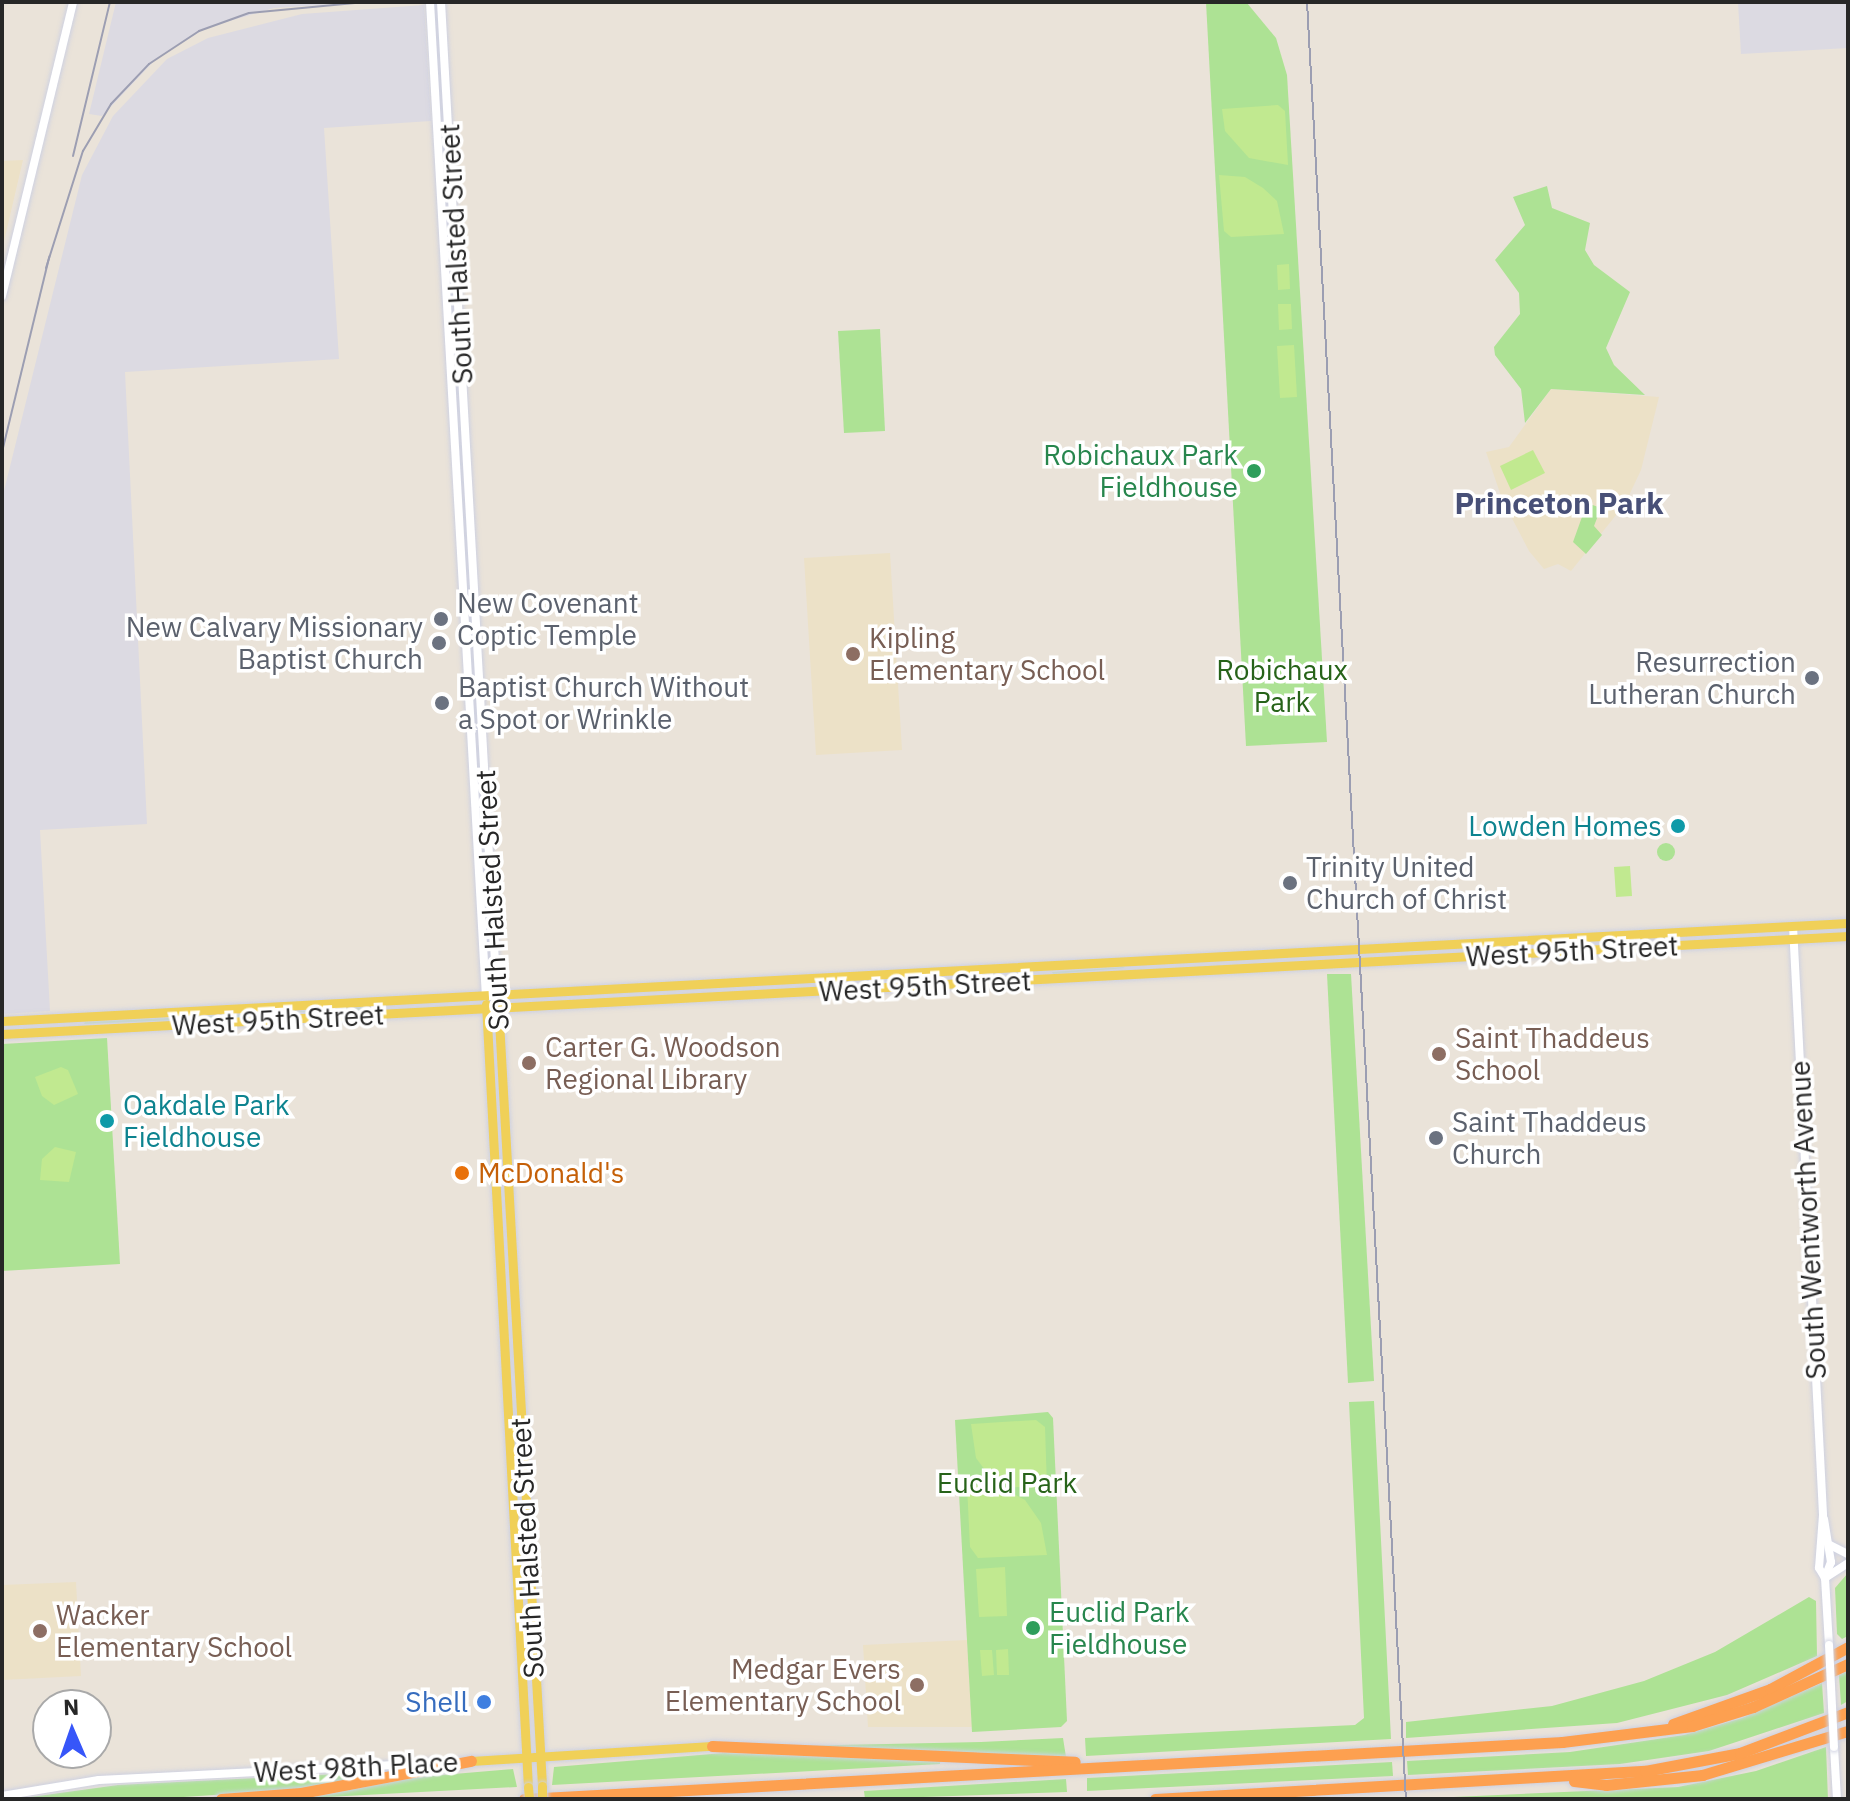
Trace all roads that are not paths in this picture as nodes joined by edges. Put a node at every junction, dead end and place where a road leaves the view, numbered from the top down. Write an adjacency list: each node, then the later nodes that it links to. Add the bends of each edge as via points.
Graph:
1 (73, 2): 4 (main road)
2 (430, 2): 9 (main road, South Halsted Street)
3 (441, 2): 10 (main road, South Halsted Street)
4 (2, 296)
5 (1848, 923): 6 (main road, West 95th Street)
6 (1793, 926): 8 (main road, South Wentworth Avenue); 10 (main road, West 95th Street)
7 (1848, 936): 8 (main road, West 95th Street)
8 (1794, 939): 11 (main road, West 95th Street); 15 (main road, South Wentworth Avenue)
9 (486, 996): 10 (main road, West 95th Street); 12 (main road, South Halsted Street); 13 (main road, West 95th Street)
10 (497, 996): 11 (main road, South Halsted Street)
11 (498, 1008): 12 (main road, West 95th Street); 26 (main road, South Halsted Street)
12 (487, 1009): 14 (main road, West 95th Street); 27 (main road, South Halsted Street)
13 (2, 1021)
14 (2, 1034)
15 (1823, 1515): 16 (main road, South Wentworth Avenue); 19 (main road, South Wentworth Avenue, via 1819,1568)
16 (1830, 1545): 17 (main road); 19 (main road, South Wentworth Avenue)
17 (1848, 1554)
18 (1848, 1563): 19 (main road)
19 (1825, 1578): 36 (main road, South Wentworth Avenue, bridge)
20 (1848, 1647): 23 (highway, via 1770,1689)
21 (1848, 1664): 23 (highway, via 1753,1707 1692,1726)
22 (1848, 1712): 30 (highway, via 1793,1736 1691,1764)
23 (1661, 1728): 29 (highway, via 1562,1742)
24 (1848, 1731): 30 (highway, via 1747,1765 1662,1781 1606,1785)
25 (712, 1746): 26 (main road, West 98th Place); 29 (highway)
26 (540, 1757): 27 (main road, West 98th Place); 34 (main road, South Halsted Street, bridge)
27 (527, 1758): 28 (main road, West 98th Place); 33 (main road, South Halsted Street, bridge)
28 (471, 1761): 31 (main road, West 98th Place, via 99,1780); 32 (highway, via 301,1793)
29 (1148, 1765): 33 (highway)
30 (1541, 1778): 35 (highway)
31 (2, 1796)
32 (221, 1799)
33 (527, 1799)
34 (542, 1799)
35 (1155, 1799)
36 (1837, 1799)

